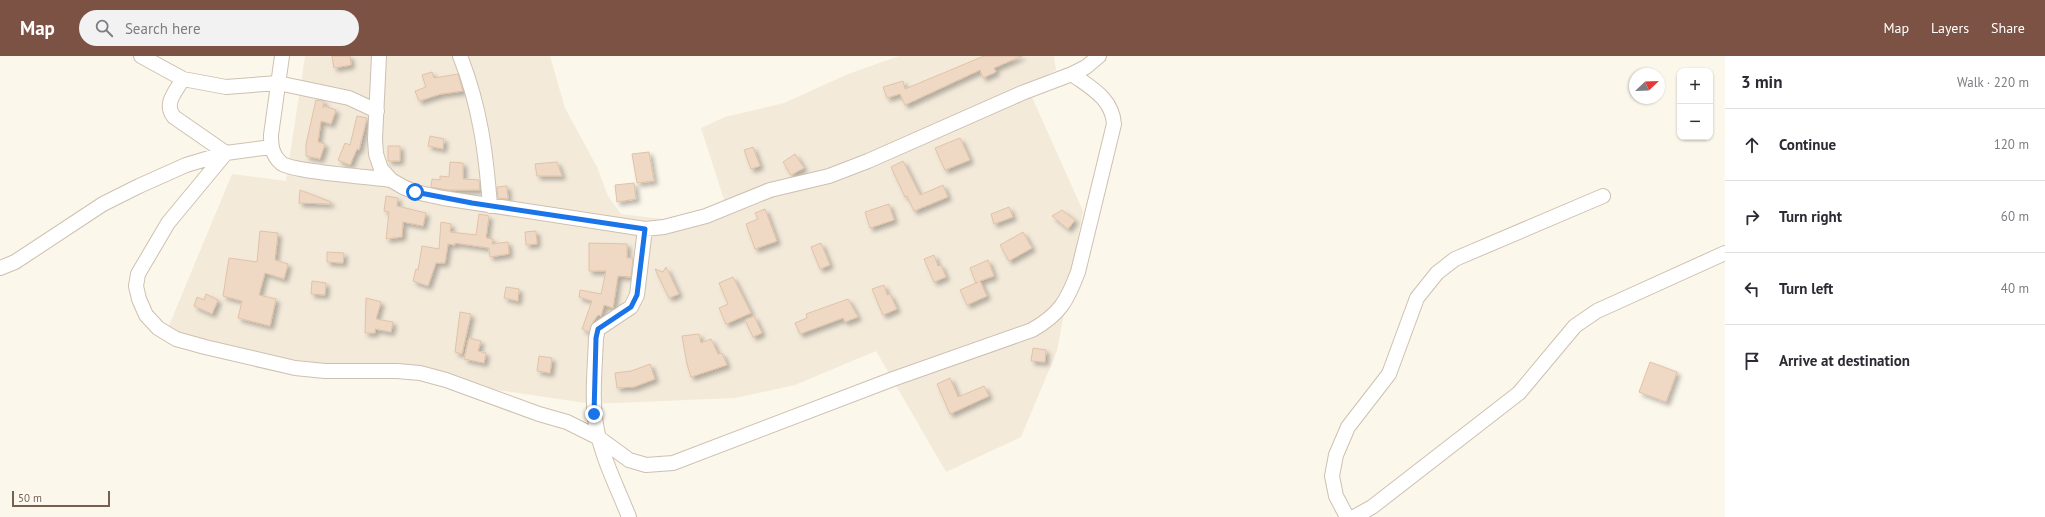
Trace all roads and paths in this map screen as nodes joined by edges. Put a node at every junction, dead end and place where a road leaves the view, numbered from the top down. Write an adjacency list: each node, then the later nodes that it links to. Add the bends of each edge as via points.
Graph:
1 (141, 56): 7 (street)
2 (282, 56): 8 (street)
3 (379, 56): 9 (street)
4 (460, 56): 14 (street, via 481,124)
5 (1099, 56): 6 (street)
6 (1072, 74): 15 (street, via 836,173 770,190 684,222); 18 (street, via 1108,102 1114,124 1078,272 1060,309 1048,320 1032,330 893,378 673,463 646,465 629,460)
7 (183, 79): 8 (street, via 226,87); 11 (street, via 169,103 170,112)
8 (278, 83): 9 (street, via 349,98); 10 (street)
9 (377, 111): 12 (street, via 376,154 381,169)
10 (271, 147): 11 (street); 12 (street, via 275,156 289,168)
11 (226, 153): 17 (street, via 186,165 103,204 15,262); 18 (street, via 168,223 138,274 136,286 139,299 146,315 158,328 176,338 198,345 295,368 420,373 567,422)
12 (392, 180): 14 (street, via 415,192)
13 (1603, 196): 20 (street, via 1455,259 1437,273 1417,298 1389,374 1348,427 1336,455 1332,476 1336,496)
14 (490, 206): 15 (street)
15 (645, 229): 18 (street, via 637,295 631,307 598,329 596,338 594,414)
16 (1725, 254): 21 (street, via 1597,311 1575,326 1519,393 1372,507)
17 (0, 268)
18 (599, 438): 19 (street)
19 (629, 517)
20 (1347, 517)
21 (1354, 517)

